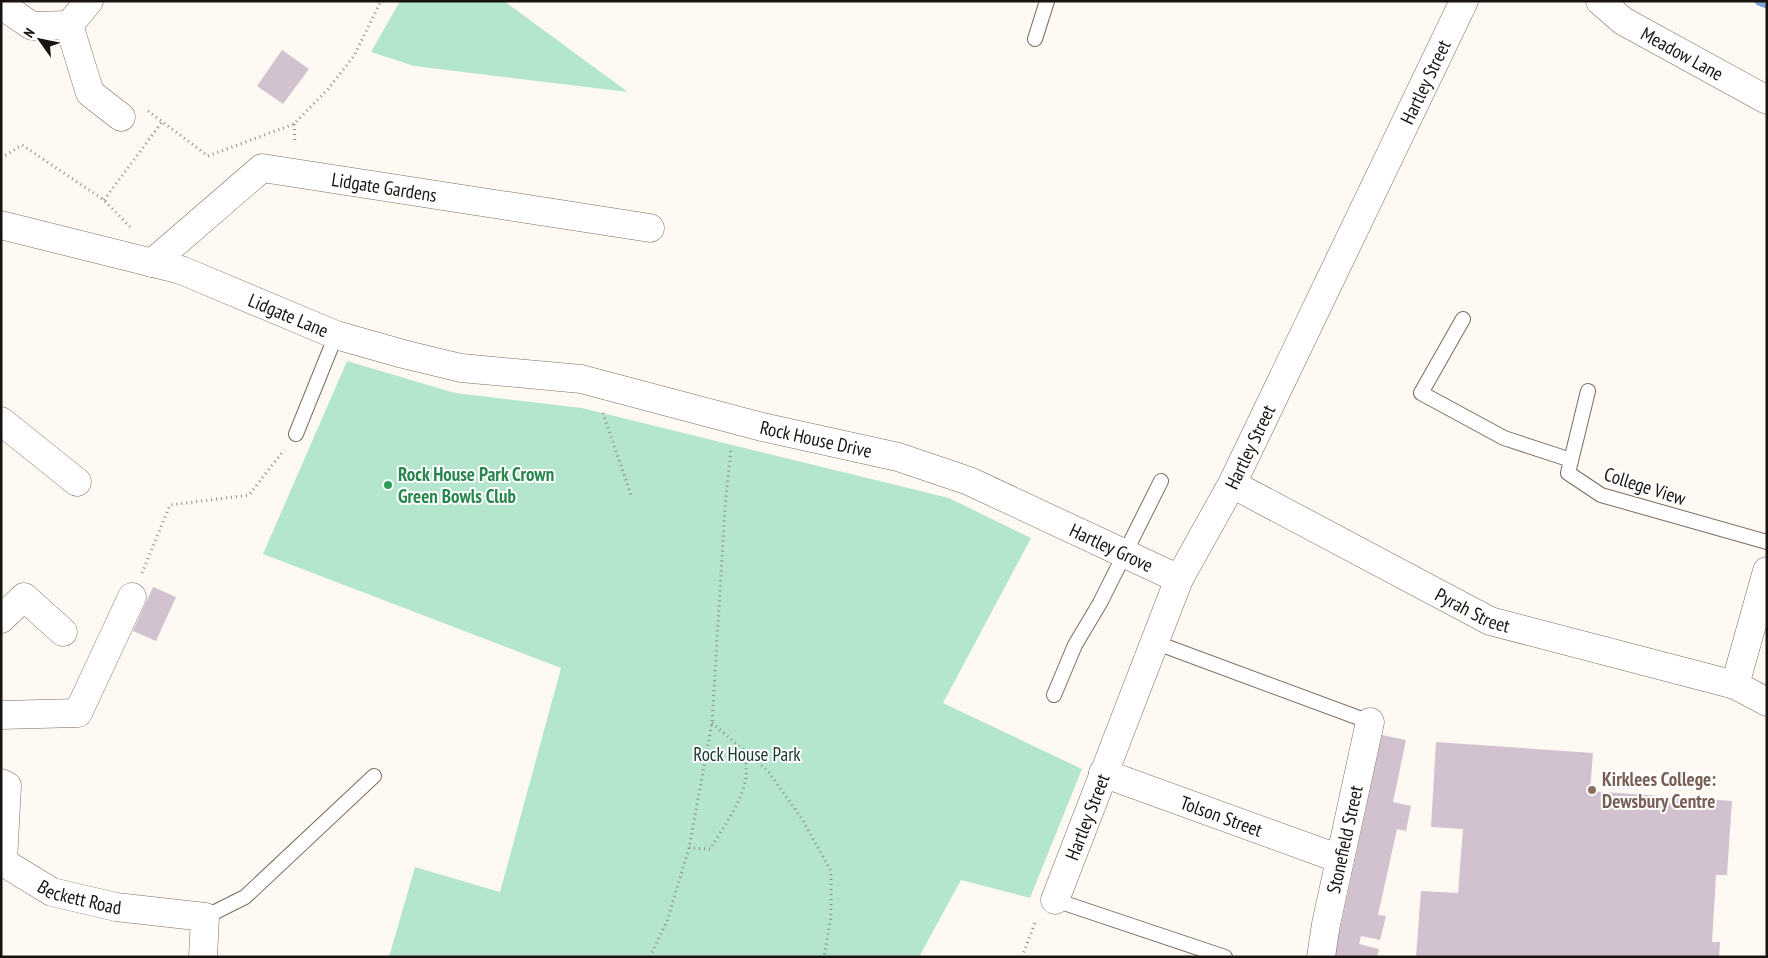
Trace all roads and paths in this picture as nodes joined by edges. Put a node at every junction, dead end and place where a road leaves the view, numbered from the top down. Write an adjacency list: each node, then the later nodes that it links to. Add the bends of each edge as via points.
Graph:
1 (89, 1): 7 (street)
2 (381, 1): 11 (path, via 354,56 294,124 208,156)
3 (1047, 1): 8 (lane)
4 (1464, 1): 27 (street, Hartley Street)
5 (1600, 1): 9 (street, Meadow Lane, via 1623,21)
6 (1, 5): 7 (street, via 32,26)
7 (69, 25): 10 (street, via 90,93)
8 (1035, 39)
9 (1767, 100)
10 (134, 113): 11 (path)
11 (162, 122): 13 (path)
12 (1, 158): 13 (path, via 22,145)
13 (104, 200): 16 (path, via 135,233)
14 (1, 225): 16 (street, Lidgate Lane)
15 (650, 228): 16 (street, Lidgate Gardens, via 262,168)
16 (143, 260): 18 (street, Lidgate Lane, via 181,270)
17 (1463, 319): 24 (lane, via 1421,393 1504,438)
18 (336, 335): 19 (street, Lidgate Lane, via 461,368); 23 (lane)
19 (587, 381): 21 (street, Rock House Drive); 28 (path)
20 (1588, 391): 24 (lane)
21 (734, 419): 29 (street, Rock House Drive, via 898,457 969,481); 43 (path, via 725,508)
22 (1, 420): 26 (street)
23 (296, 434): 34 (path, via 249,496 170,505)
24 (1571, 460): 30 (lane, College View, via 1568,473 1601,495)
25 (1161, 481): 31 (lane)
26 (77, 482)
27 (1232, 484): 33 (street, Hartley Street); 38 (street, Pyrah Street, via 1490,621)
28 (632, 498)
29 (1044, 518): 31 (street, Hartley Grove)
30 (1767, 542)
31 (1124, 555): 33 (street, Hartley Grove); 39 (lane, via 1075,645)
32 (1767, 571): 38 (street)
33 (1178, 579): 37 (street, Hartley Street)
34 (132, 597): 41 (street, via 78,713)
35 (1, 619): 36 (street, via 24,597)
36 (64, 632)
37 (1154, 642): 42 (lane); 45 (street, Hartley Street)
38 (1736, 685): 40 (street, Pyrah Street)
39 (1054, 695)
40 (1767, 702)
41 (1, 715)
42 (1370, 722): 49 (street, Stonefield Street)
43 (712, 723): 44 (path); 48 (path)
44 (745, 749): 48 (path, via 746,779 735,806 710,849); 55 (path, via 768,771 802,819 831,871 831,917)
45 (1103, 773): 49 (street, Tolson Street); 51 (street, Hartley Street)
46 (374, 776): 52 (lane, via 245,898)
47 (1, 784): 50 (street, Beckett Road, via 7,786)
48 (689, 848): 54 (path, via 667,921)
49 (1340, 859): 58 (street, Stonefield Street)
50 (2, 861): 52 (street, Beckett Road, via 52,892 116,907)
51 (1054, 900): 56 (path, via 1043,902); 57 (lane)
52 (205, 917): 53 (street)
53 (203, 957)
54 (650, 957)
55 (824, 957)
56 (1022, 957)
57 (1225, 957)
58 (1321, 957)

